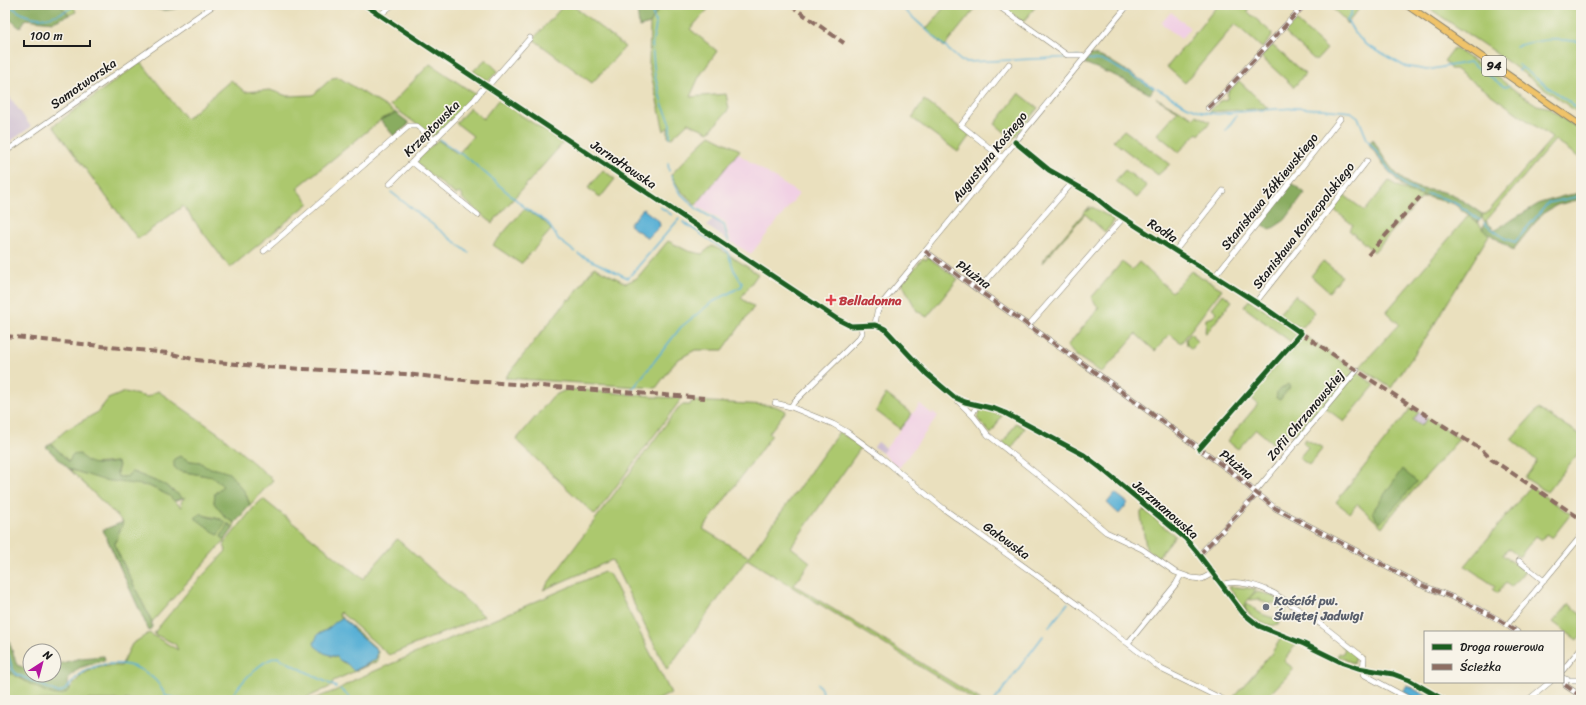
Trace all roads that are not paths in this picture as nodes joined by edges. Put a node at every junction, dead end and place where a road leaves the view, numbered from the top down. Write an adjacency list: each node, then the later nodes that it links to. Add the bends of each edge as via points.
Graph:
1 (214, 5): 18 (street, Samotworska)
2 (365, 5): 8 (street, Jarnołtowska)
3 (392, 5): 8 (street)
4 (997, 5): 10 (street, via 1067,55)
5 (1128, 5): 10 (street, Augustyna Kośnego)
6 (1304, 5): 13 (street)
7 (1407, 5): 15 (main road, 94)
8 (380, 15): 12 (street, Jarnołtowska)
9 (530, 38): 12 (street, Krzeptowska)
10 (1084, 57): 17 (street, Augustyna Kośnego)
11 (1009, 64): 19 (street, via 961,125)
12 (486, 86): 16 (street, Krzeptowska); 34 (street, Jarnołtowska, via 837,319 851,326)
13 (1208, 108)
14 (1340, 119): 30 (street, Stanisława Żółkiewskiego)
15 (1581, 126)
16 (435, 141): 21 (street, Krzeptowska); 27 (street, via 417,126 410,126)
17 (1015, 142): 19 (street, Augustyna Kośnego); 22 (street, Rodła, via 1049,170)
18 (5, 152)
19 (1002, 158): 28 (street, Augustyna Kośnego)
20 (1367, 161): 32 (street, Stanisława Koniecpolskiego)
21 (412, 162): 23 (street, Krzeptowska); 25 (street)
22 (1074, 182): 26 (street, Rodła); 31 (street)
23 (390, 184)
24 (1223, 191): 29 (street)
25 (478, 215)
26 (1123, 218): 29 (street, Rodła); 35 (street)
27 (264, 251)
28 (925, 251): 31 (street, Płużna); 33 (street, Augustyna Kośnego, via 881,305)
29 (1176, 251): 30 (street, Rodła)
30 (1215, 276): 32 (street, Rodła)
31 (978, 290): 35 (street, Płużna)
32 (1256, 302): 42 (street, Rodła, via 1301,333)
33 (875, 325): 34 (street, Jarnołtowska); 37 (street, Jerzmanowska, via 885,329 927,374)
34 (862, 326): 40 (street, via 862,333 858,338)
35 (1028, 326): 42 (street, Płużna)
36 (1357, 370): 43 (street, Zofii Chrzanowskiej)
37 (954, 397): 39 (street, Jerzmanowska); 41 (street)
38 (775, 403): 40 (street, Gałowska)
39 (977, 404): 41 (street); 45 (street, Jerzmanowska, via 1005,413 1084,455 1175,530)
40 (791, 407): 53 (street, Gałowska, via 840,428 860,441 944,509)
41 (973, 416): 48 (street, via 988,435 1106,532 1142,549)
42 (1199, 448): 43 (street, Płużna)
43 (1256, 493): 45 (street, Zofii Chrzanowskiej); 51 (street, Płużna, via 1288,515 1421,585 1443,593)
44 (1581, 536): 49 (street)
45 (1199, 555): 47 (street, Jerzmanowska)
46 (1519, 562): 49 (street)
47 (1213, 573): 48 (street, via 1202,580); 50 (street, Jerzmanowska)
48 (1181, 575): 53 (street)
49 (1544, 581): 51 (street)
50 (1222, 585): 55 (street, Jerzmanowska, via 1243,613 1259,626 1303,643 1343,663); 55 (street, via 1246,584 1275,594 1308,615 1364,658)
51 (1507, 625): 52 (street, Płużna)
52 (1516, 631)
53 (1128, 643): 61 (street, Gałowska, via 1161,669)
54 (1581, 648): 56 (street)
55 (1364, 669): 62 (street, via 1363,674); 63 (street, Jerzmanowska, via 1400,676)
56 (1564, 669)
57 (1564, 678): 58 (street); 60 (street, via 1566,686)
58 (1581, 680)
59 (1549, 683): 64 (street)
60 (1581, 696)
61 (1224, 700)
62 (1411, 700)
63 (1444, 700)
64 (1528, 700)

